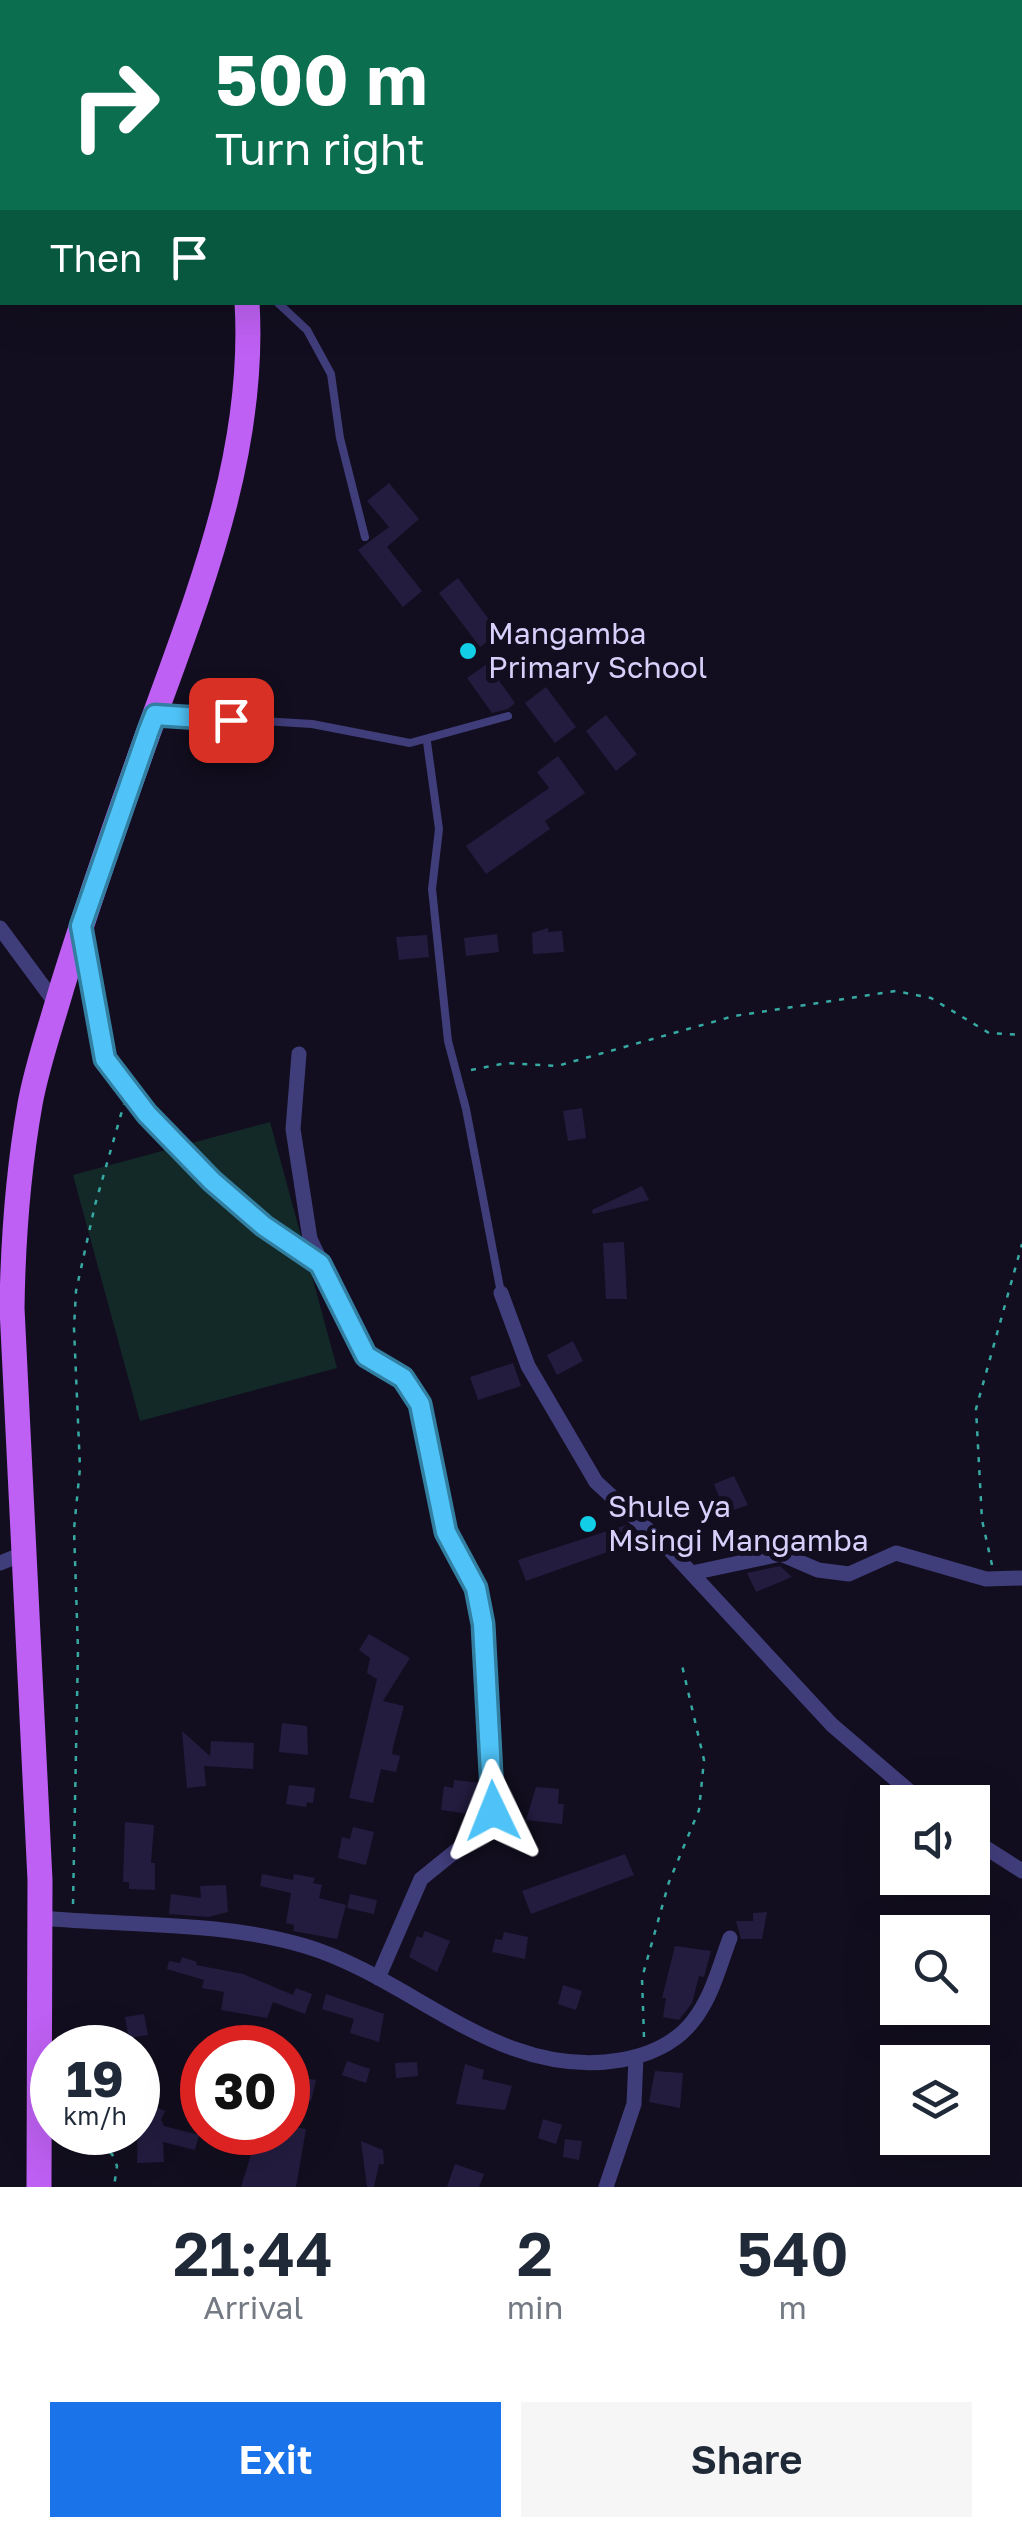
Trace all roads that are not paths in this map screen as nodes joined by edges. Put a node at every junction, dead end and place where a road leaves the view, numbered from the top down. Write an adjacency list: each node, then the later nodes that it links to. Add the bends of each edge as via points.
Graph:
1 (246, 305): 4 (main road, via 248,376 229,492)
2 (280, 305): 3 (lane, via 307,330 331,374)
3 (365, 538)
4 (155, 715): 6 (lane, via 312,724); 7 (main road)
5 (508, 716): 6 (lane)
6 (426, 742): 12 (lane, via 439,829 432,889 455,1075)
7 (81, 926): 9 (main road); 11 (lane, via 105,1059 212,1181)
8 (0, 928): 9 (street)
9 (57, 1005): 13 (main road, via 30,1100 14,1228)
10 (300, 1054): 11 (street, via 293,1129)
11 (320, 1264): 22 (street, via 366,1356 403,1378 420,1404 446,1532 476,1588 487,1662 490,1824 421,1878)
12 (501, 1293): 15 (street, via 528,1366 596,1482)
13 (24, 1552): 14 (street); 20 (main road)
14 (0, 1563)
15 (692, 1574): 16 (street, via 780,1554 849,1574 896,1553 996,1579); 17 (street, via 832,1725)
16 (1022, 1578)
17 (902, 1785)
18 (990, 1850): 19 (street)
19 (1022, 1870)
20 (41, 1918): 22 (street, via 264,1936 306,1946); 24 (main road)
21 (730, 1938): 23 (street, via 695,2019)
22 (378, 1978): 23 (street, via 464,2029 513,2048 579,2064)
23 (641, 2056): 25 (street, via 634,2104)
24 (39, 2187)
25 (606, 2187)

